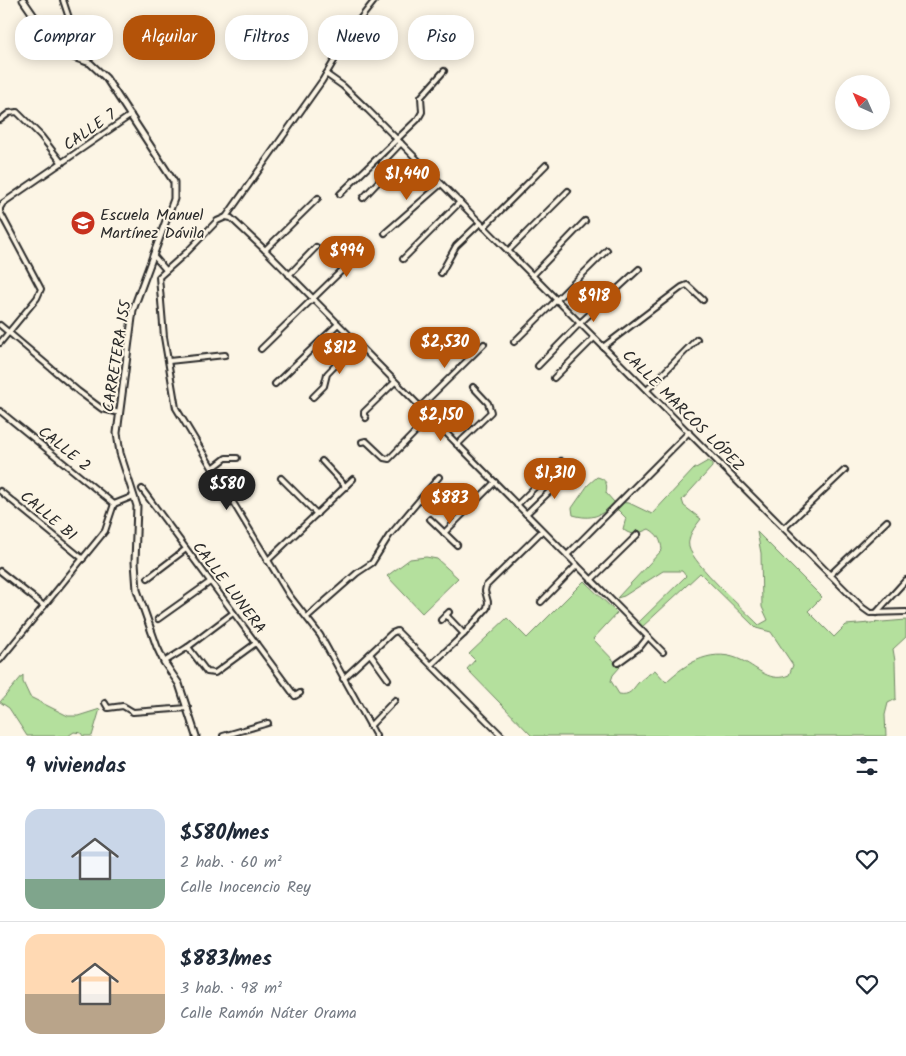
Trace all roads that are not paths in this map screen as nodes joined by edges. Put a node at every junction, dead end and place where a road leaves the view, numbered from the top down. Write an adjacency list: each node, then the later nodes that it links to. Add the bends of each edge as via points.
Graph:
1 (23, 0): 4 (street, CARRETERA 155)
2 (63, 0): 5 (street)
3 (375, 0): 8 (street, via 356,24)
4 (33, 15)
5 (68, 15)
6 (81, 60): 9 (street, CARRETERA 155, via 106,78)
7 (444, 71): 11 (street, via 421,97 422,112 418,119)
8 (326, 74): 11 (street, CALLE MARCOS LÓPEZ, via 343,86); 21 (street)
9 (131, 115): 13 (street, CALLE 7); 31 (street, CARRETERA 155, via 174,182 174,199)
10 (0, 120): 13 (street, via 9,113 17,112)
11 (396, 138): 12 (street, CALLE MARCOS LÓPEZ); 17 (street)
12 (400, 143): 15 (street, CALLE MARCOS LÓPEZ); 19 (street, via 382,163 381,179)
13 (62, 163): 44 (street, CALLE 7, via 0,208 41,289)
14 (546, 165): 24 (street)
15 (441, 184): 20 (street, CALLE MARCOS LÓPEZ); 25 (street)
16 (568, 191): 30 (street)
17 (340, 194)
18 (318, 198): 28 (street)
19 (363, 198)
20 (460, 202): 23 (street, CALLE MARCOS LÓPEZ); 32 (street)
21 (226, 217): 28 (street); 34 (street, via 217,221)
22 (585, 221): 37 (street)
23 (480, 223): 24 (street, CALLE MARCOS LÓPEZ); 35 (street, via 456,246)
24 (484, 227): 30 (street, CALLE MARCOS LÓPEZ)
25 (385, 233)
26 (369, 244): 38 (street)
27 (316, 247): 36 (street)
28 (265, 250): 36 (street)
29 (607, 250): 39 (street)
30 (508, 251): 37 (street, CALLE MARCOS LÓPEZ)
31 (153, 255): 34 (street); 64 (street, CARRETERA 155, via 133,310)
32 (403, 259)
33 (640, 269): 41 (street)
34 (166, 270): 54 (street, via 159,277)
35 (441, 273)
36 (289, 275): 38 (street)
37 (532, 276): 39 (street, CALLE MARCOS LÓPEZ)
38 (313, 299): 42 (street); 52 (street)
39 (557, 300): 41 (street, CALLE MARCOS LÓPEZ); 47 (street)
40 (704, 300): 51 (street, via 687,285 682,287)
41 (580, 323): 45 (street, CALLE MARCOS LÓPEZ); 55 (street)
42 (338, 324): 49 (street); 58 (street)
43 (0, 325): 44 (street)
44 (8, 333): 48 (street); 64 (street, via 102,409)
45 (594, 338): 51 (street, CALLE MARCOS LÓPEZ); 56 (street)
46 (697, 339): 60 (street)
47 (514, 342)
48 (0, 343)
49 (357, 343): 57 (street); 61 (street, via 328,374 324,386)
50 (484, 344): 62 (street)
51 (604, 347): 60 (street, CALLE MARCOS LÓPEZ)
52 (261, 349)
53 (225, 355): 54 (street)
54 (169, 361): 73 (street, via 176,408)
55 (538, 366)
56 (554, 378)
57 (395, 382): 62 (street); 66 (street, via 364,412)
58 (274, 384)
59 (473, 387): 69 (street, via 488,403 491,412)
60 (647, 390): 67 (street, CALLE MARCOS LÓPEZ)
61 (313, 397)
62 (420, 407): 65 (street)
63 (0, 411): 84 (street, CALLE 2)
64 (120, 413): 83 (street, CARRETERA 155, via 118,444)
65 (430, 417): 68 (street, via 389,459 366,441); 69 (street)
66 (366, 418)
67 (689, 432): 90 (street, CALLE MARCOS LÓPEZ); 96 (street)
68 (362, 442)
69 (457, 445): 79 (street)
70 (237, 458): 73 (street, via 226,458)
71 (322, 461): 80 (street)
72 (561, 462): 85 (street)
73 (213, 468): 98 (street)
74 (844, 470): 90 (street)
75 (571, 471): 87 (street)
76 (439, 477): 111 (street, via 389,536 372,563)
77 (281, 478): 86 (street)
78 (353, 479): 80 (street)
79 (495, 482): 85 (street); 92 (street)
80 (346, 487): 86 (street)
81 (142, 489): 95 (street, CALLE LUNERA)
82 (0, 490): 97 (street, CALLE B1)
83 (134, 496): 84 (street); 121 (street, CARRETERA 155, via 138,519 137,590)
84 (114, 504): 97 (street, via 105,532)
85 (517, 505): 87 (street)
86 (317, 514): 98 (street)
87 (526, 514): 91 (street)
88 (430, 519): 92 (street)
89 (887, 521): 101 (street)
90 (784, 528): 101 (street, CALLE MARCOS LÓPEZ)
91 (542, 531): 96 (street); 114 (street, via 486,586 487,608)
92 (444, 533): 94 (street)
93 (638, 534): 103 (street)
94 (457, 545)
95 (186, 549): 102 (street); 105 (street, CALLE LUNERA)
96 (567, 555): 99 (street)
97 (83, 559): 107 (street)
98 (268, 561): 111 (street)
99 (577, 565): 103 (street); 106 (street)
100 (0, 571): 107 (street)
101 (830, 575): 110 (street, CALLE MARCOS LÓPEZ, via 863,608)
102 (148, 578)
103 (591, 580): 115 (street)
104 (906, 580): 110 (street)
105 (210, 582): 109 (street, CALLE LUNERA); 112 (street)
106 (542, 602)
107 (44, 606): 120 (street)
108 (906, 612): 110 (street)
109 (233, 613): 116 (street, CALLE LUNERA); 117 (street)
110 (876, 613)
111 (307, 617): 124 (street)
112 (158, 619)
113 (441, 620): 114 (street, via 447,613)
114 (464, 634): 123 (street)
115 (648, 637): 118 (street); 122 (street)
116 (256, 643): 117 (street, via 215,673 207,672); 126 (street, CALLE LUNERA, via 295,696)
117 (188, 647): 121 (street)
118 (663, 652)
119 (370, 654): 123 (street, via 397,631); 124 (street); 125 (street)
120 (0, 660)
121 (164, 662): 129 (street, CARRETERA 155, via 179,684)
122 (618, 663)
123 (432, 664): 135 (street)
124 (343, 679): 131 (street)
125 (388, 679)
126 (300, 693)
127 (395, 700): 131 (street)
128 (105, 703): 129 (street, via 108,708 123,706 133,712)
129 (188, 708): 132 (street, CARRETERA 155)
130 (268, 723): 133 (street)
131 (370, 726): 134 (street)
132 (196, 736)
133 (223, 736)
134 (376, 736)
135 (502, 736)

